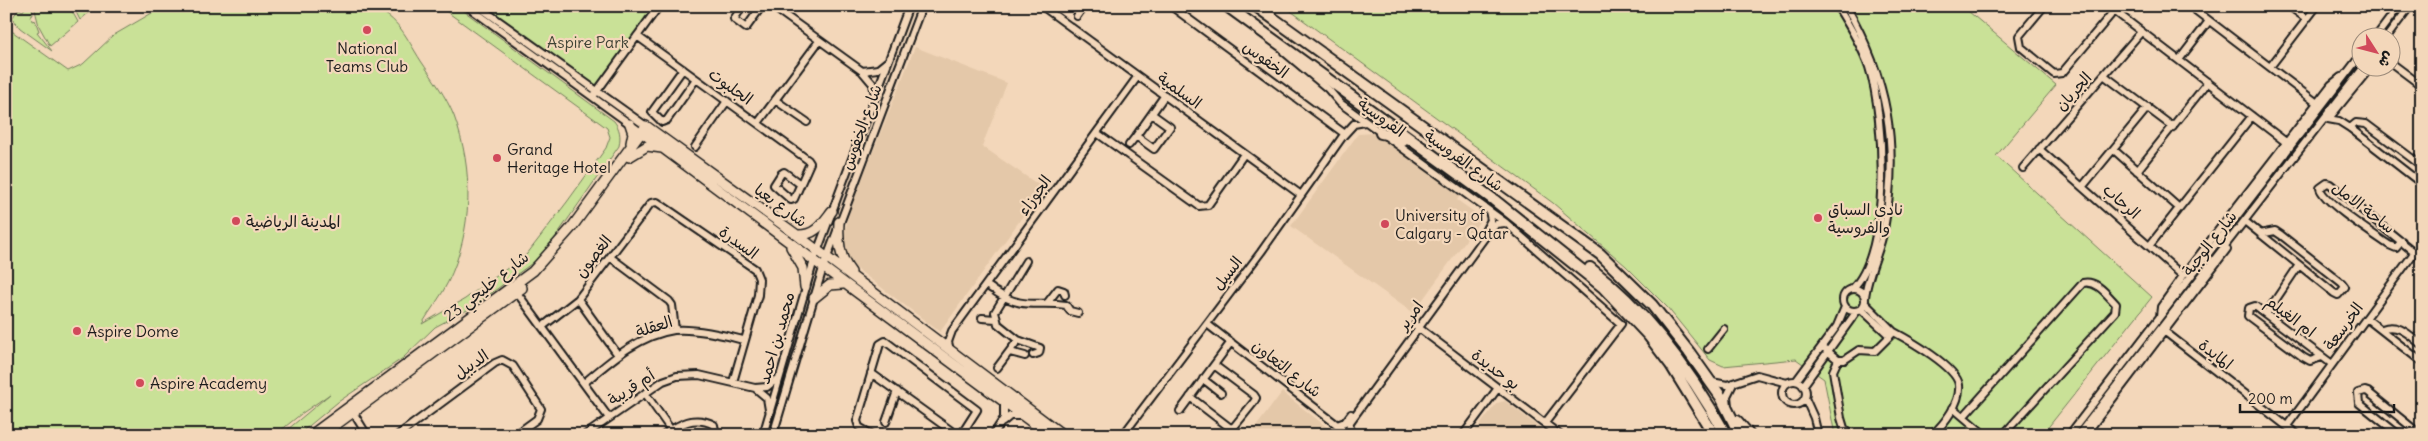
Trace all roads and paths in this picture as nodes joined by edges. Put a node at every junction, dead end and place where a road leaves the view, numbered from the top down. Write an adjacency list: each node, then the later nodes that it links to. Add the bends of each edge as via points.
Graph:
1 (467, 6): 23 (street, شارع بعيا)
2 (478, 6): 23 (street, شارع بعيا)
3 (659, 6): 31 (street)
4 (744, 6): 22 (street, via 734,20 746,28)
5 (772, 6): 32 (street)
6 (905, 6): 25 (street)
7 (909, 6): 25 (street, شارع الخفوس)
8 (922, 6): 95 (street, شارع الخفوس)
9 (1042, 6): 41 (street, السلمية)
10 (1084, 6): 24 (street)
11 (1171, 6): 73 (street, الخفوس)
12 (1227, 6): 33 (highway, شارع الفروسية)
13 (1256, 6): 168 (highway, شارع الفروسية, via 1600,254 1652,305)
14 (2044, 6): 21 (street, via 2019,36 2019,42 2021,47 2058,74)
15 (2190, 6): 27 (street)
16 (2289, 6): 26 (street)
17 (2317, 6): 26 (street)
18 (2399, 6): 28 (street)
19 (2410, 6): 29 (street)
20 (1842, 7): 60 (street, via 1868,67); 61 (street, via 1862,35 1877,69)
21 (2111, 8): 30 (street)
22 (758, 10)
23 (486, 16): 48 (street, شارع بعيا)
24 (1076, 16)
25 (905, 18): 34 (street, شارع الخفوس)
26 (2307, 20): 36 (street)
27 (2209, 21): 35 (street); 36 (street)
28 (2382, 28)
29 (2394, 28)
30 (2141, 32): 35 (street); 42 (street, الجريان)
31 (637, 36): 37 (street, الجلبوت); 48 (street)
32 (819, 40): 40 (street); 51 (street)
33 (1272, 40): 55 (street, الفروسية); 90 (highway, شارع الفروسية)
34 (890, 59): 40 (street, via 878,69); 49 (street, شارع الخفوس)
35 (2179, 60): 46 (street)
36 (2270, 67): 53 (street)
37 (682, 69): 45 (street, الجلبوت); 45 (street, via 652,112 662,122 667,120)
38 (2350, 70): 53 (street, شارع الوجبة, via 2331,85); 131 (street, شارع الوجبة)
39 (2400, 70): 47 (street)
40 (862, 71): 49 (street, via 873,84)
41 (1138, 76): 50 (street, السلمية); 71 (street, الجوزاء)
42 (2105, 76): 54 (street); 79 (street, الجريان)
43 (2355, 78): 229 (street, شارع الوجبة)
44 (2362, 78): 56 (street, شارع الوجبة)
45 (696, 79): 52 (street, الجلبوت)
46 (2208, 82): 58 (street); 68 (street)
47 (2422, 86)
48 (595, 94): 66 (street, شارع بعيا); 70 (street, شارع بعيا)
49 (875, 95): 93 (street, شارع الخفوس)
50 (1165, 95): 57 (street); 82 (street, السلمية)
51 (775, 100): 62 (street); 64 (street)
52 (727, 101): 64 (street, الجلبوت); 77 (street)
53 (2317, 103): 75 (street, شارع الوجبة)
54 (2148, 107): 68 (street); 80 (street)
55 (1350, 110): 63 (street, الفروسية); 67 (street)
56 (2336, 110): 59 (street, شارع الوجبة); 65 (street)
57 (1152, 114): 74 (street); 74 (street, via 1170,127 1152,152)
58 (2252, 116): 75 (street); 92 (street)
59 (2328, 119): 65 (street); 97 (street, شارع الوجبة)
60 (1880, 120): 61 (street); 118 (street, via 1882,172 1878,223 1863,274)
61 (1888, 120): 124 (street, via 1891,137 1889,197 1884,230)
62 (807, 122)
63 (1366, 122): 67 (street, via 1358,122); 72 (street, الفروسية)
64 (758, 123): 86 (street, الجلبوت, via 808,160 810,163)
65 (2343, 123): 69 (street)
66 (630, 124): 70 (street, شارع بعيا); 81 (main road, via 633,133)
67 (1351, 127): 73 (street, السيل)
68 (2173, 127): 85 (street)
69 (2350, 128): 83 (street, via 2356,123 2366,124); 87 (street)
70 (646, 131): 78 (main road, شارع بعيا); 81 (main road, شارع خليجي 23); 98 (main road, شارع بعيا)
71 (1096, 133): 82 (street, via 1204,207); 116 (street, الجوزاء)
72 (1381, 133): 90 (highway, via 1396,136 1462,183); 94 (street, الفروسية)
73 (1345, 134): 89 (street, السيل)
74 (1136, 136): 76 (street)
75 (2287, 142): 113 (street, شارع الوجبة)
76 (1129, 145)
77 (695, 147)
78 (664, 148): 81 (main road, via 647,146); 100 (main road, شارع بعيا)
79 (2039, 149): 84 (street, الجريان); 88 (street, الرحاب)
80 (2114, 150): 85 (street); 88 (street)
81 (628, 154): 119 (main road, شارع خليجي 23, via 590,207)
82 (1244, 154): 89 (street, السلمية)
83 (2422, 166)
84 (2023, 168)
85 (2137, 172): 92 (street)
86 (800, 184): 86 (street, via 791,200 774,185 782,173)
87 (2422, 184)
88 (2083, 186): 103 (street, الرحاب)
89 (1301, 195): 135 (street, السيل)
90 (1494, 200): 104 (highway, شارع الفروسية)
91 (661, 203): 107 (street, الغصون, via 651,203); 145 (street, السدرة, via 755,269 759,279 758,295)
92 (2179, 208): 103 (street)
93 (832, 210): 98 (main road, via 816,230); 105 (street, شارع الخفوس)
94 (1489, 211): 96 (street, الفروسية); 137 (street, امرير, via 1488,226)
95 (839, 222): 108 (street, شارع الخفوس); 114 (main road, via 840,252)
96 (1506, 223): 137 (street, امرير, via 1494,226); 193 (street, الفروسية, via 1620,324)
97 (2247, 223): 99 (street); 142 (street, شارع الوجبة)
98 (796, 234): 105 (main road, شارع بعيا)
99 (2260, 234): 111 (street); 111 (street, via 2275,231 2281,235 2342,283 2344,291 2338,295 2334,293)
100 (781, 235): 109 (main road, شارع بعيا); 117 (main road, via 801,262)
101 (2402, 241): 101 (street, ساحة الامل, via 2330,184 2320,188 2321,193 2337,207 2389,245 2396,248); 106 (street, ساحة الامل)
102 (2422, 242): 106 (street, الخرسعة)
103 (2150, 245): 113 (street, الرحاب)
104 (1557, 249): 127 (highway, شارع الفروسية); 220 (highway, via 1582,261 1631,302 1695,381)
105 (817, 250): 108 (main road, شارع بعيا); 109 (street, محمد بن احمد)
106 (2414, 252): 133 (street, الخرسعة)
107 (610, 257): 122 (street, الغصون); 138 (street, via 669,301)
108 (827, 258): 112 (street, محمد بن احمد); 114 (main road, شارع بعيا)
109 (814, 260): 112 (main road, شارع بعيا); 117 (street, محمد بن احمد)
110 (1026, 262): 120 (street)
111 (2299, 265): 130 (street)
112 (823, 268): 115 (main road, شارع بعيا); 121 (street, محمد بن احمد)
113 (2183, 276): 131 (street, شارع الوجبة, via 2161,307)
114 (859, 282): 144 (main road, شارع بعيا)
115 (843, 284): 121 (main road, via 830,285); 181 (main road, شارع بعيا)
116 (986, 285): 120 (street); 141 (street, الجوزاء)
117 (805, 287): 163 (street, محمد بن احمد)
118 (1852, 289): 124 (street, via 1861,291); 126 (street, via 1845,294)
119 (514, 290): 136 (street); 199 (main road, شارع خليجي 23)
120 (1002, 297): 125 (street, via 1022,305); 134 (street, via 996,308)
121 (814, 298): 208 (street, محمد بن احمد)
122 (578, 299): 136 (street, الغصون); 153 (street)
123 (1066, 300): 125 (street); 125 (street, via 1064,291 1058,289); 129 (street, via 1070,311)
124 (1865, 300): 128 (street); 143 (street)
125 (1048, 302)
126 (1845, 307): 128 (street); 150 (street)
127 (1623, 308): 218 (highway, via 1678,387); 219 (highway, شارع الفروسية, via 1671,365)
128 (1859, 310): 143 (street); 150 (street)
129 (1078, 313)
130 (2266, 314): 156 (street, ام الغيلم); 156 (street, ام الغيلم, via 2253,305 2247,310 2248,316 2303,357 2310,361)
131 (2160, 317): 228 (street, شارع الوجبة)
132 (982, 318): 134 (street)
133 (2366, 318): 140 (street); 159 (street, الخرسعة)
134 (996, 319): 146 (street)
135 (1207, 324): 147 (street, شارع التعاون); 215 (street, السيل)
136 (542, 327): 169 (street)
137 (1417, 327): 174 (street, بو حديدة); 194 (street, امرير, via 1346,420); 200 (street, امرير, via 1350,422)
138 (674, 330): 145 (street, العقلة, via 721,334); 153 (street, العقلة)
139 (1724, 330): 149 (street)
140 (2382, 330): 148 (street, via 2391,326 2401,329); 158 (street)
141 (952, 331): 144 (street, via 944,338); 152 (street, via 948,342)
142 (2164, 331): 195 (street, المايدة); 197 (street, شارع الوجبة)
143 (1892, 334): 157 (street, via 1875,351 1859,350 1844,360); 183 (street, via 1920,345 1957,378 1958,395)
144 (933, 339): 152 (main road, شارع بعيا)
145 (743, 340): 167 (street, السدرة)
146 (1018, 340): 151 (street); 154 (street, via 1040,348 1039,353)
147 (1231, 342): 160 (street); 194 (street, شارع التعاون)
148 (2422, 345)
149 (1708, 348)
150 (1825, 349): 157 (street); 166 (street); 172 (street)
151 (1010, 352): 155 (street); 161 (street)
152 (951, 353): 214 (main road, شارع بعيا)
153 (618, 355): 169 (street, العقلة)
154 (1033, 355)
155 (1025, 356)
156 (2322, 357): 159 (street, ام الغيلم)
157 (1838, 360): 224 (street, via 1833,371 1841,418 1844,428)
158 (2422, 362)
159 (2332, 364): 195 (street, الخرسعة)
160 (1214, 365): 164 (street); 179 (street, via 1254,395 1254,402 1233,428)
161 (997, 368)
162 (871, 373): 176 (street); 209 (street, via 857,421 859,427); 211 (street, via 880,344 885,341 976,410)
163 (781, 374): 173 (street, via 774,383); 187 (street, محمد بن احمد)
164 (1203, 379): 178 (street); 179 (street)
165 (1773, 380): 170 (street); 171 (street, via 1757,375); 175 (street)
166 (1796, 381): 170 (street); 172 (street)
167 (733, 382): 173 (street, أم قريبة); 177 (street, أم قريبة, via 699,375 677,376)
168 (1711, 382): 171 (street); 186 (highway, شارع الفروسية)
169 (584, 383): 191 (street)
170 (1787, 383): 175 (street)
171 (1733, 384): 186 (street, via 1727,396)
172 (1803, 386): 180 (street)
173 (755, 388): 187 (street, via 767,398)
174 (1498, 388): 193 (street, بو حديدة); 216 (street)
175 (1782, 390): 182 (street, via 1785,401)
176 (897, 391): 192 (street); 210 (street)
177 (645, 393): 191 (street, أم قريبة); 198 (street)
178 (1221, 393)
179 (1190, 397): 185 (street)
180 (1805, 398): 182 (street); 184 (street)
181 (1004, 403): 188 (main road, شارع بعيا); 196 (street, via 1005,413)
182 (1797, 404): 184 (street)
183 (1952, 408): 189 (street); 225 (street)
184 (1810, 410): 223 (street)
185 (1180, 411)
186 (1729, 411): 221 (highway, شارع الفروسية); 222 (highway)
187 (769, 414): 207 (street, محمد بن احمد)
188 (1022, 416): 196 (street, via 1010,416); 213 (main road, شارع بعيا)
189 (1964, 416): 226 (street); 227 (street, via 2083,283 2090,281 2096,284 2116,304 2115,312)
190 (356, 417): 201 (street)
191 (609, 418): 204 (street, أم قريبة)
192 (886, 422)
193 (1545, 424): 217 (street, بو حديدة)
194 (1337, 425): 200 (street, شارع التعاون)
195 (2287, 426): 232 (street, المايدة)
196 (999, 427): 212 (street)
197 (2090, 428): 230 (street, شارع الوجبة); 231 (street)
198 (671, 430): 205 (street); 206 (street, via 690,420 699,420 714,425)
199 (316, 434)
200 (1350, 434)
201 (367, 435)
202 (398, 435): 203 (street, الديبل, via 502,360 513,366 541,409 537,419)
203 (515, 435)
204 (586, 435)
205 (664, 435)
206 (716, 435)
207 (763, 435)
208 (773, 435)
209 (873, 435)
210 (957, 435)
211 (961, 435)
212 (993, 435)
213 (1049, 435)
214 (1063, 435)
215 (1123, 435)
216 (1464, 435)
217 (1560, 435)
218 (1705, 435)
219 (1714, 435)
220 (1726, 435)
221 (1740, 435)
222 (1749, 435)
223 (1818, 435)
224 (1854, 435)
225 (1932, 435)
226 (1985, 435)
227 (2003, 435)
228 (2069, 435)
229 (2078, 435)
230 (2085, 435)
231 (2098, 435)
232 (2298, 435)
233 (2399, 435): 234 (street, via 2359,403 2358,393 2365,390)
234 (2421, 435)

